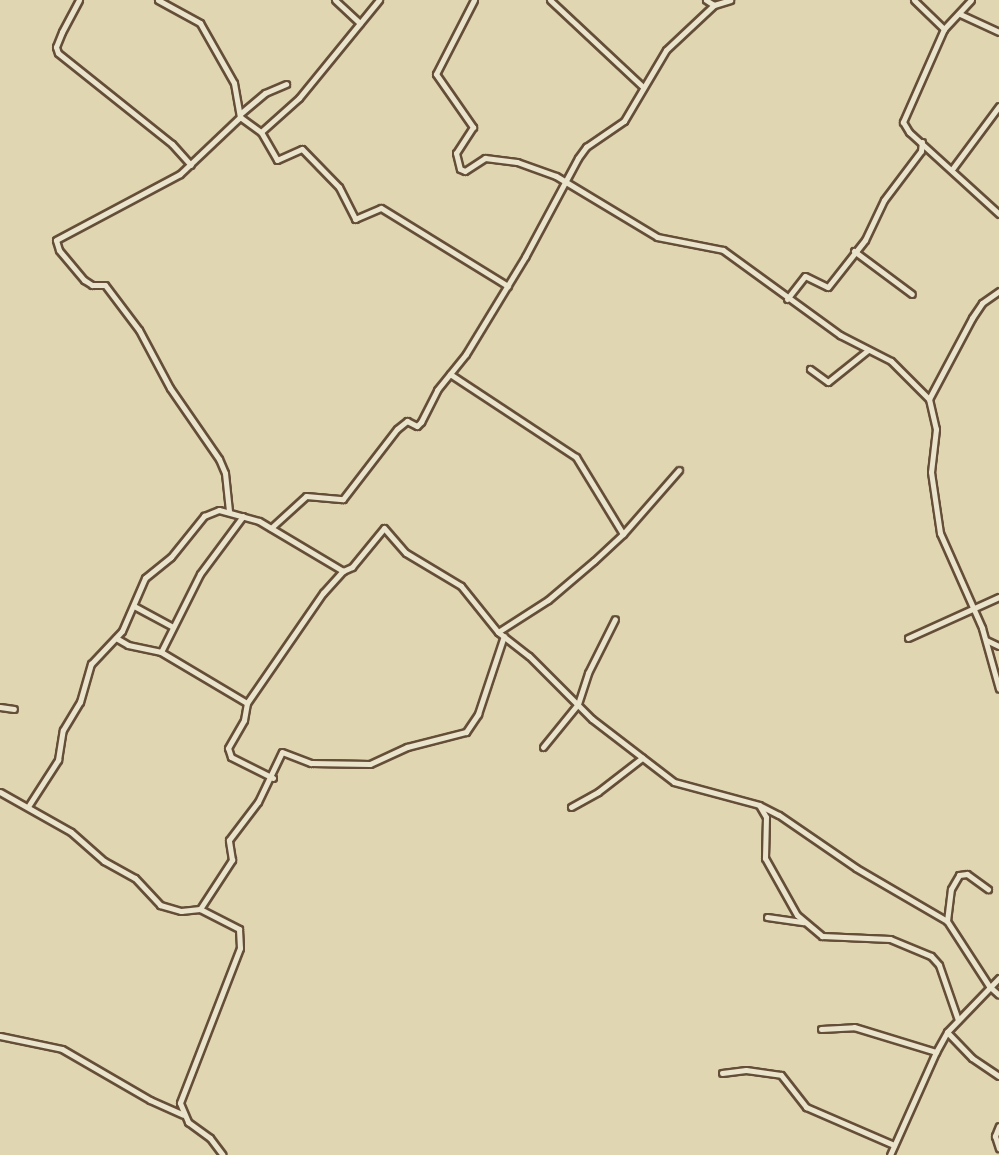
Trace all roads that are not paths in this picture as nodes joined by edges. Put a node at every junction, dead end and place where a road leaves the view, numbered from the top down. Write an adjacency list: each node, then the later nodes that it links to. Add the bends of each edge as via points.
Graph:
1 (79, 0): 22 (street, via 56,47 58,53 172,144)
2 (158, 0): 19 (street, via 200,22 234,83)
3 (334, 0): 13 (street)
4 (379, 0): 13 (street)
5 (474, 0): 24 (street, via 436,74 473,128 456,153 457,166 463,171 482,158 509,160)
6 (706, 0): 11 (street)
7 (730, 0): 11 (street)
8 (914, 0): 14 (street)
9 (971, 0): 12 (street)
10 (553, 1): 17 (street)
11 (714, 6): 17 (street, via 666,50)
12 (960, 14): 14 (street); 15 (street)
13 (360, 23): 20 (street, via 299,98)
14 (944, 29): 21 (street, via 903,122)
15 (999, 32)
16 (286, 84): 19 (street, via 257,99)
17 (643, 87): 24 (street, via 628,115 586,147)
18 (999, 106): 23 (street)
19 (240, 116): 20 (street); 22 (street)
20 (261, 132): 27 (street, via 278,160 283,161 297,150 305,151 339,187 355,219 381,208)
21 (922, 142): 23 (street); 26 (street, via 921,151 884,200 865,240)
22 (191, 165): 36 (street, via 56,240 59,250 88,284 105,285 152,351 184,411 219,459 225,473)
23 (953, 168): 25 (street)
24 (565, 182): 27 (street); 30 (street, via 642,230 723,250)
25 (999, 214)
26 (854, 251): 29 (street); 30 (street, via 828,287 822,288 805,276)
27 (508, 286): 33 (street)
28 (999, 291): 34 (street, via 982,303 972,318)
29 (912, 294)
30 (787, 299): 31 (street)
31 (868, 350): 32 (street, via 828,382); 34 (street, via 902,369)
32 (810, 369)
33 (450, 374): 38 (street, via 421,422 417,426 407,421 397,429 344,499 306,496); 39 (street, via 576,457)
34 (929, 399): 43 (street, via 936,429 931,472 937,519 944,546)
35 (679, 470): 39 (street)
36 (229, 512): 37 (street); 42 (street, via 213,511 204,516 171,557 145,578)
37 (243, 516): 38 (street); 45 (street, via 200,574)
38 (271, 528): 40 (street)
39 (623, 534): 46 (street, via 548,600)
40 (343, 571): 46 (street, via 352,567 384,528 406,553 461,586); 54 (street, via 323,593)
41 (999, 597): 43 (street)
42 (134, 606): 45 (street); 48 (street)
43 (975, 609): 49 (street); 50 (street)
44 (615, 619): 55 (street, via 588,672)
45 (173, 627): 52 (street)
46 (498, 632): 47 (street)
47 (504, 636): 55 (street); 60 (street, via 478,714 466,732 407,747 370,764 311,763 284,750)
48 (116, 638): 52 (street, via 128,645); 62 (street, via 88,669 80,702 63,730 58,760)
49 (908, 638)
50 (986, 640): 51 (street); 53 (street)
51 (999, 646)
52 (161, 652): 54 (street)
53 (999, 689)
54 (248, 703): 60 (street, via 228,752 249,768)
55 (578, 704): 58 (street); 59 (street)
56 (0, 707): 57 (street)
57 (14, 709)
58 (543, 747)
59 (642, 758): 63 (street, via 685,787); 64 (street)
60 (273, 778): 66 (street, via 229,840 232,860)
61 (0, 792): 62 (street)
62 (29, 805): 66 (street, via 71,832 104,861 132,876 160,905 181,911)
63 (759, 805): 68 (street); 69 (street, via 766,817 765,858)
64 (571, 807)
65 (988, 889): 68 (street, via 967,874 959,875 951,889)
66 (200, 909): 80 (street, via 234,925 242,940 181,1095)
67 (767, 917): 69 (street)
68 (947, 921): 71 (street)
69 (804, 922): 73 (street, via 830,938 890,939 931,956 942,972)
70 (999, 978): 71 (street)
71 (989, 986): 72 (street); 73 (street)
72 (999, 995)
73 (958, 1020): 75 (street)
74 (821, 1029): 77 (street, via 854,1027)
75 (947, 1032): 77 (street); 79 (street, via 972,1058)
76 (0, 1036): 80 (street, via 62,1049 150,1100)
77 (936, 1052): 82 (street)
78 (722, 1072): 82 (street, via 746,1070 781,1075 806,1107)
79 (999, 1076)
80 (183, 1114): 84 (street)
81 (999, 1126): 83 (street, via 995,1136)
82 (894, 1145): 85 (street)
83 (999, 1148)
84 (223, 1155)
85 (890, 1155)

